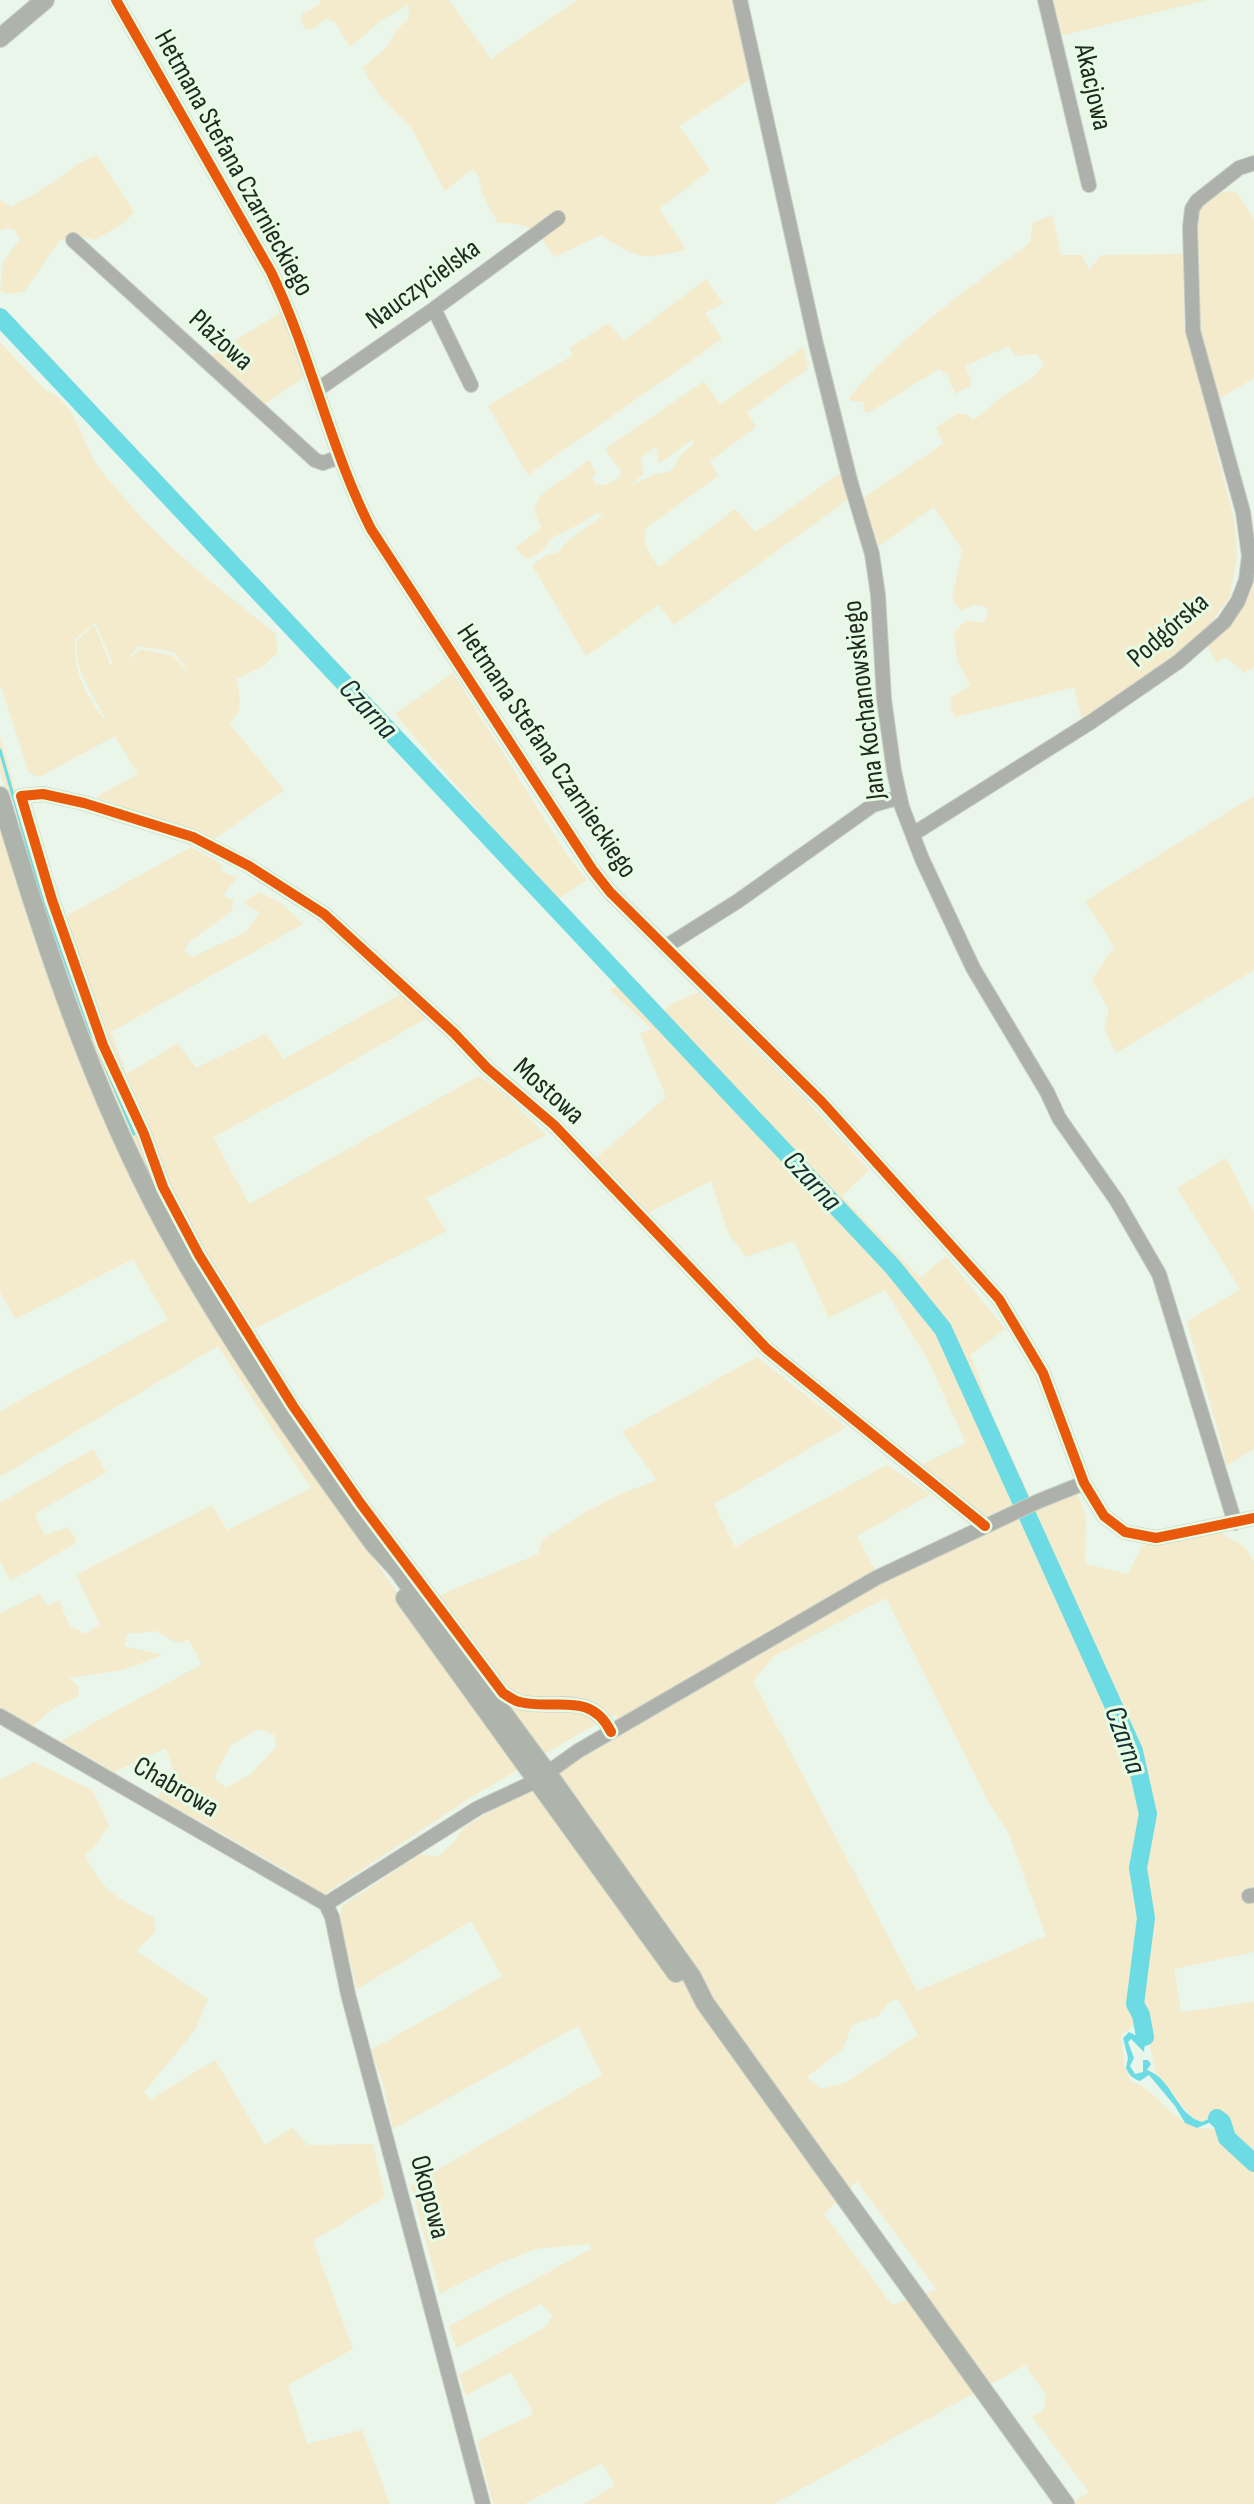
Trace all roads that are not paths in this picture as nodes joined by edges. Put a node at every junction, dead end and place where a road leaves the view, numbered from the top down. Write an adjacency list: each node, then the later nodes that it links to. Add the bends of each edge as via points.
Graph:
1 (45, 0): 5 (main road)
2 (116, 0): 12 (street, Hetmana Stefana Czarnieckiego, via 271,272)
3 (740, 0): 15 (street, Jana Kochanowskiego, via 816,344 872,554 884,699)
4 (1045, 0): 7 (street, Akacjowa)
5 (0, 38)
6 (1254, 163): 16 (street, Podgórska, via 1239,168 1197,201 1190,227 1193,331 1243,512 1249,556 1238,601 1224,622 1159,675)
7 (1089, 185)
8 (558, 218): 10 (street, Nauczycielska)
9 (73, 240): 13 (street, Plażowa, via 315,460)
10 (434, 309): 11 (street); 12 (street, Nauczycielska)
11 (471, 385)
12 (317, 390): 13 (street, Hetmana Stefana Czarnieckiego)
13 (339, 457): 17 (street, Hetmana Stefana Czarnieckiego, via 371,529 584,858)
14 (0, 796): 24 (main road, via 65,999 114,1120 194,1276 303,1447 397,1569)
15 (900, 797): 16 (street, Jana Kochanowskiego); 17 (street, via 873,805)
16 (913, 834): 20 (street, Jana Kochanowskiego, via 973,968 1059,1118 1117,1201 1159,1274)
17 (665, 947): 18 (street, Hetmana Stefana Czarnieckiego, via 822,1102 999,1299 1043,1373)
18 (1084, 1483): 20 (street, Hetmana Stefana Czarnieckiego, via 1112,1523 1141,1537); 21 (street)
19 (1254, 1518): 20 (street, Hetmana Stefana Czarnieckiego)
20 (1235, 1523)
21 (985, 1526): 23 (street, via 876,1578); 23 (street, Mostowa, via 767,1349 554,1125 324,914 193,837 84,803 43,794 21,796 103,1045 163,1187 238,1320 361,1504 503,1693 522,1703 591,1709)
22 (0, 1716): 25 (street, Chabrowa)
23 (611, 1732): 24 (street)
24 (539, 1773): 25 (street, via 510,1785); 27 (main road, via 655,1947 688,1990 705,2003)
25 (326, 1904): 26 (street, Okopowa)
26 (483, 2504)
27 (1065, 2504)

